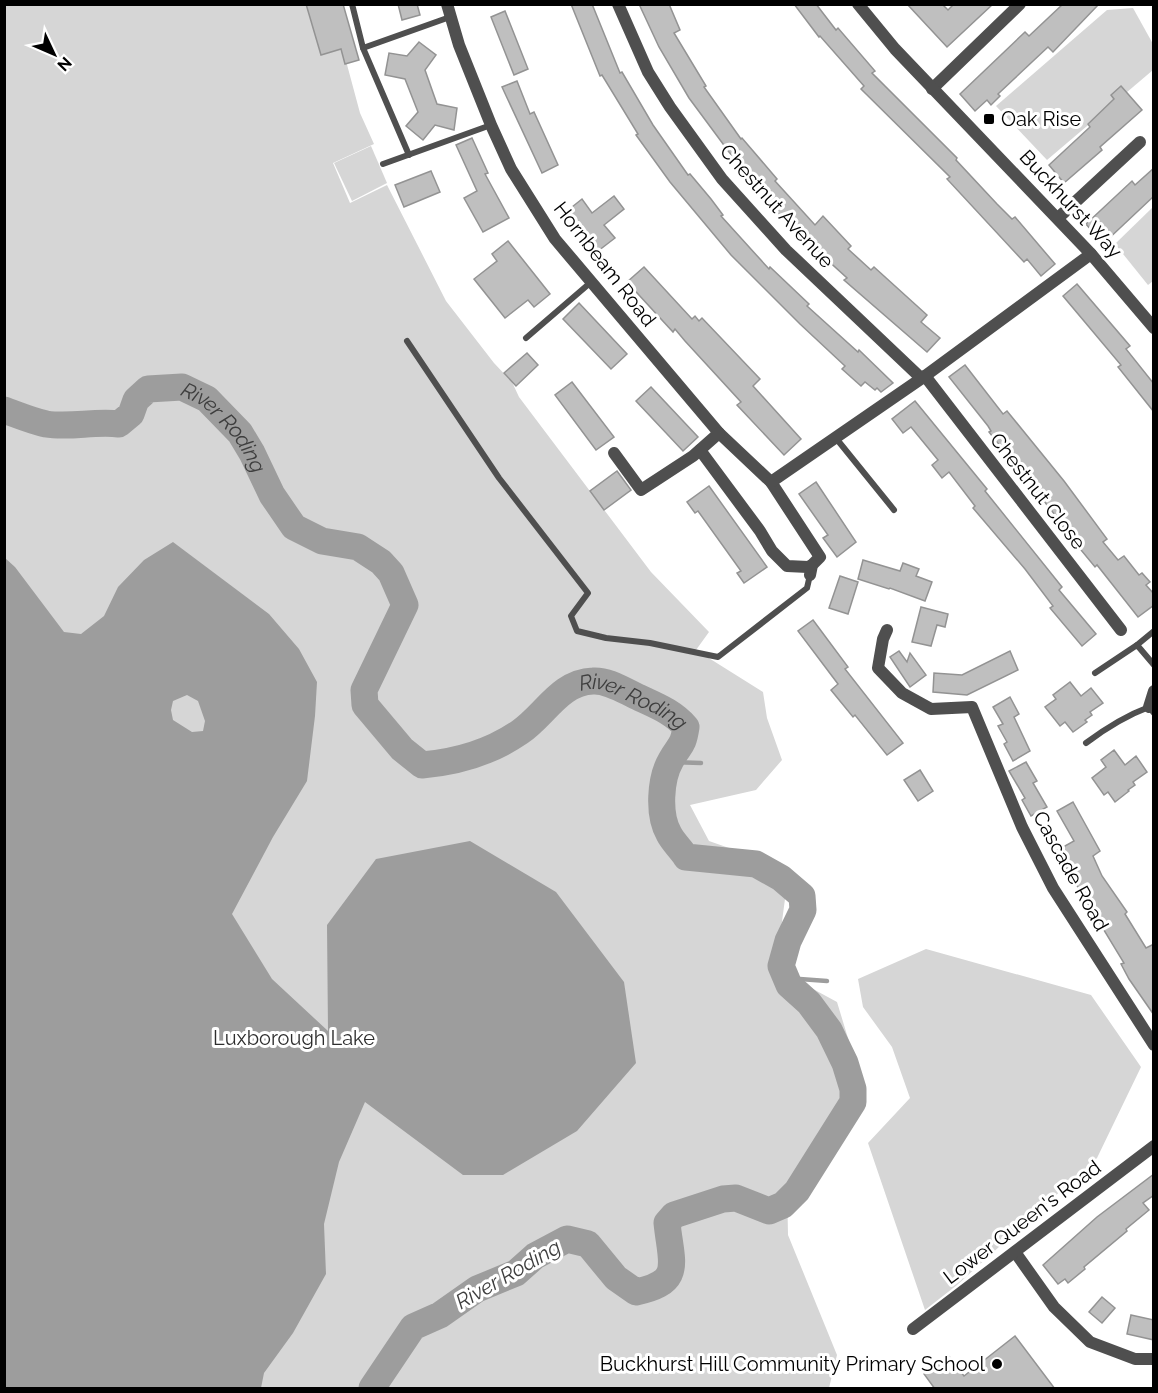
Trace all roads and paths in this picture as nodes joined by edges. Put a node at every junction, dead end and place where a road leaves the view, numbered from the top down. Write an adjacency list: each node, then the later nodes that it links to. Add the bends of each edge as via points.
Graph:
1 (352, 4): 6 (lane)
2 (618, 4): 18 (street, Chestnut Avenue, via 648,72 722,179 786,250)
3 (858, 4): 7 (street, Buckhurst Way)
4 (1020, 4): 7 (street)
5 (449, 11): 6 (lane); 8 (street, Hornbeam Road)
6 (363, 48): 10 (lane)
7 (932, 89): 12 (street, Buckhurst Way)
8 (490, 125): 10 (lane); 14 (street, Hornbeam Road, via 511,169 555,240)
9 (1140, 142): 12 (street)
10 (409, 155): 11 (lane)
11 (384, 164)
12 (1058, 218): 13 (street, Buckhurst Way)
13 (1091, 254): 15 (street, Buckhurst Way); 18 (street)
14 (590, 283): 16 (lane); 19 (street, Hornbeam Road)
15 (1154, 328)
16 (526, 338)
17 (407, 341): 25 (lane, via 499,478 588,593 571,616 578,631 718,657 807,588)
18 (923, 377): 20 (street); 27 (street, Chestnut Close)
19 (719, 432): 21 (street); 23 (street, Hornbeam Road)
20 (835, 436): 23 (street); 24 (lane)
21 (700, 450): 22 (street, via 641,490); 25 (street, via 772,551 787,566)
22 (614, 453)
23 (771, 482): 25 (street, Hornbeam Road, via 820,557)
24 (894, 510)
25 (811, 570)
26 (887, 630): 35 (street, Cascade Road, via 878,668 902,693 932,709 972,707 1022,827 1053,888)
27 (1121, 630)
28 (1154, 631): 29 (lane)
29 (1137, 645): 30 (lane); 31 (lane)
30 (1154, 665)
31 (1095, 674)
32 (1154, 691): 33 (street)
33 (1151, 710): 34 (lane, via 1129,715)
34 (1086, 743)
35 (1154, 1045)
36 (1154, 1146): 37 (street, Lower Queen's Road)
37 (1015, 1252): 38 (street, Lower Queen's Road); 39 (street, via 1054,1306 1090,1342 1135,1359)
38 (914, 1329)
39 (1154, 1359)

